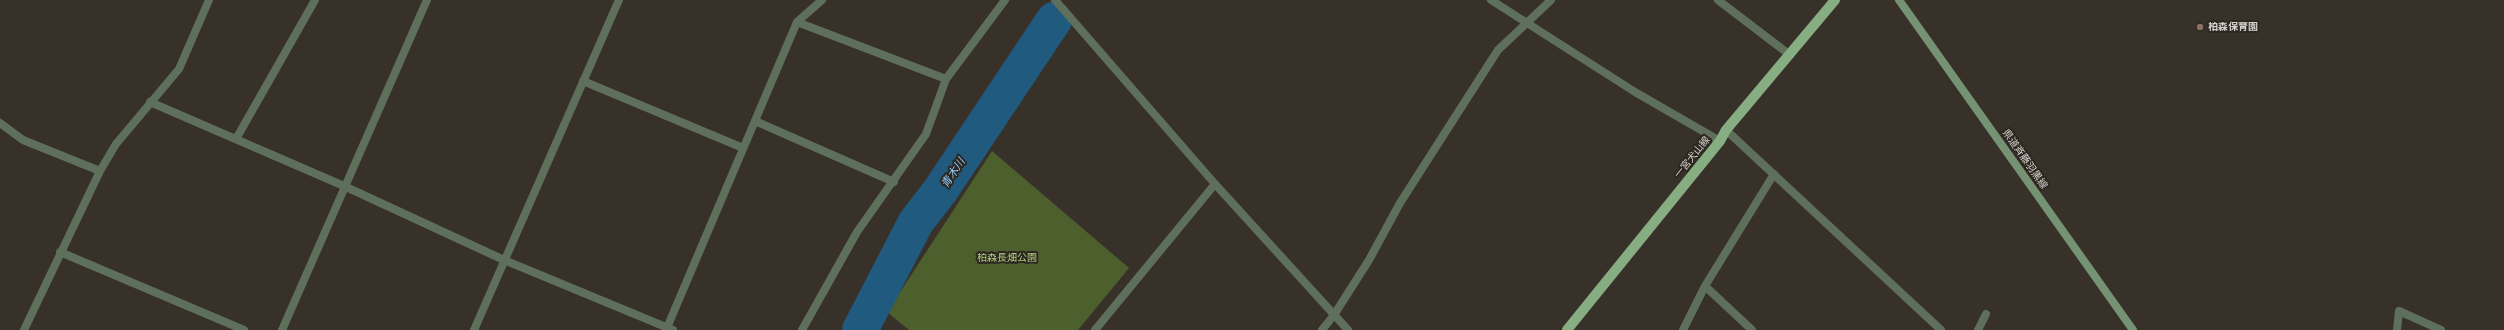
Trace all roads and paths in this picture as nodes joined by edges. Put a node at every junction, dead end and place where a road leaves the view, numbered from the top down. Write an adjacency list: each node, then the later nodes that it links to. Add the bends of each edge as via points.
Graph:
1 (209, 0): 18 (street, via 179,69)
2 (315, 0): 22 (street)
3 (427, 0): 29 (street)
4 (619, 0): 17 (street)
5 (822, 0): 13 (street)
6 (1005, 0): 16 (street)
7 (1055, 0): 28 (street)
8 (1491, 0): 14 (street)
9 (1551, 0): 14 (street)
10 (1718, 0): 15 (street)
11 (1835, 0): 15 (main road, 一宮犬山線)
12 (1899, 0): 49 (main road, 県道斉藤羽黒線)
13 (797, 22): 16 (street); 19 (street)
14 (1529, 22): 23 (street, via 1635,92); 34 (street, via 1498,50 1400,203 1369,260)
15 (1790, 55): 21 (main road, 一宮犬山線)
16 (946, 79): 27 (street, via 926,134)
17 (584, 81): 24 (street); 31 (street)
18 (150, 102): 22 (street); 25 (street, via 116,144)
19 (756, 120): 24 (street); 27 (street)
20 (0, 123): 25 (street, via 23,140)
21 (1726, 130): 23 (main road, 一宮犬山線); 26 (street)
22 (236, 139): 29 (street)
23 (1720, 141): 44 (main road, 一宮犬山線)
24 (743, 148): 35 (street)
25 (100, 172): 30 (street)
26 (1774, 174): 32 (street); 47 (street)
27 (894, 182): 40 (street, via 857,232)
28 (1215, 184): 34 (street); 41 (street)
29 (344, 186): 31 (street); 38 (street)
30 (60, 252): 36 (street); 37 (street)
31 (504, 260): 35 (street); 39 (street)
32 (1705, 286): 45 (street); 46 (street)
33 (1986, 314): 48 (street)
34 (1334, 315): 42 (street); 43 (street)
35 (669, 329)
36 (24, 330)
37 (244, 330)
38 (282, 330)
39 (474, 330)
40 (802, 330)
41 (1096, 330)
42 (1322, 330)
43 (1348, 330)
44 (1567, 330)
45 (1683, 330)
46 (1752, 330)
47 (1941, 330)
48 (1978, 330)
49 (2133, 330)
50 (2397, 330): 51 (street, via 2398,312)
51 (2442, 330)

